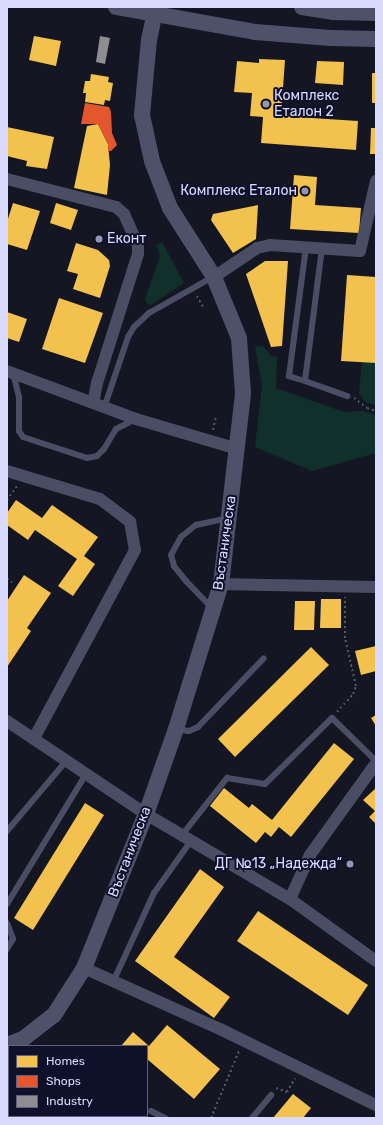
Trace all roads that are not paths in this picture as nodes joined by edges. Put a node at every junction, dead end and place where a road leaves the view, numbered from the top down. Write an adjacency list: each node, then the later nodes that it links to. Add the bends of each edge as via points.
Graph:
1 (116, 7): 3 (main road)
2 (302, 7): 4 (main road, via 334,12)
3 (156, 10): 5 (main road, via 256,32); 10 (main road, Въстаническа, via 149,40 142,115 150,154 170,208)
4 (376, 13)
5 (376, 39)
6 (7, 180): 14 (street, via 116,206 124,214 138,245 138,254 97,383)
7 (376, 181): 9 (street, via 360,251)
8 (306, 247): 9 (street); 10 (street, via 270,244 257,248); 12 (lane, via 290,376)
9 (322, 248): 12 (lane)
10 (214, 277): 14 (lane, via 149,313 134,327); 16 (main road, Въстаническа, via 239,338 243,393)
11 (10, 372): 14 (street); 15 (lane, via 19,396 19,431 23,437 87,458 97,456 116,429)
12 (305, 381): 13 (lane)
13 (347, 396)
14 (98, 405): 15 (street)
15 (136, 419): 16 (street)
16 (238, 449): 18 (main road, Въстаническа)
17 (7, 471): 25 (street, via 100,499 130,522 135,550)
18 (229, 517): 19 (main road, Въстаническа); 21 (lane, via 196,525 181,537 171,555 174,566)
19 (221, 584): 20 (street); 21 (main road, Въстаническа)
20 (376, 586)
21 (213, 609): 24 (main road, Въстаническа)
22 (264, 658): 24 (lane, via 198,727 189,731)
23 (7, 721): 25 (street)
24 (176, 729): 29 (main road, Въстаническа)
25 (34, 738): 26 (street)
26 (67, 760): 28 (street); 30 (lane)
27 (374, 768): 31 (lane, via 332,718 265,784 227,778); 32 (street, via 310,855)
28 (86, 774): 29 (street); 33 (lane)
29 (146, 814): 31 (street); 37 (main road, Въстаническа)
30 (7, 831)
31 (186, 838): 32 (street); 38 (lane, via 154,893)
32 (290, 899): 36 (street)
33 (7, 904)
34 (7, 923): 35 (lane, via 13,939)
35 (7, 949)
36 (376, 961)
37 (84, 968): 38 (street); 39 (main road, Въстаническа, via 54,1015 22,1038)
38 (114, 982): 41 (street)
39 (7, 1045)
40 (271, 1095): 44 (lane)
41 (376, 1105)
42 (152, 1111): 43 (lane)
43 (165, 1118)
44 (252, 1118)

